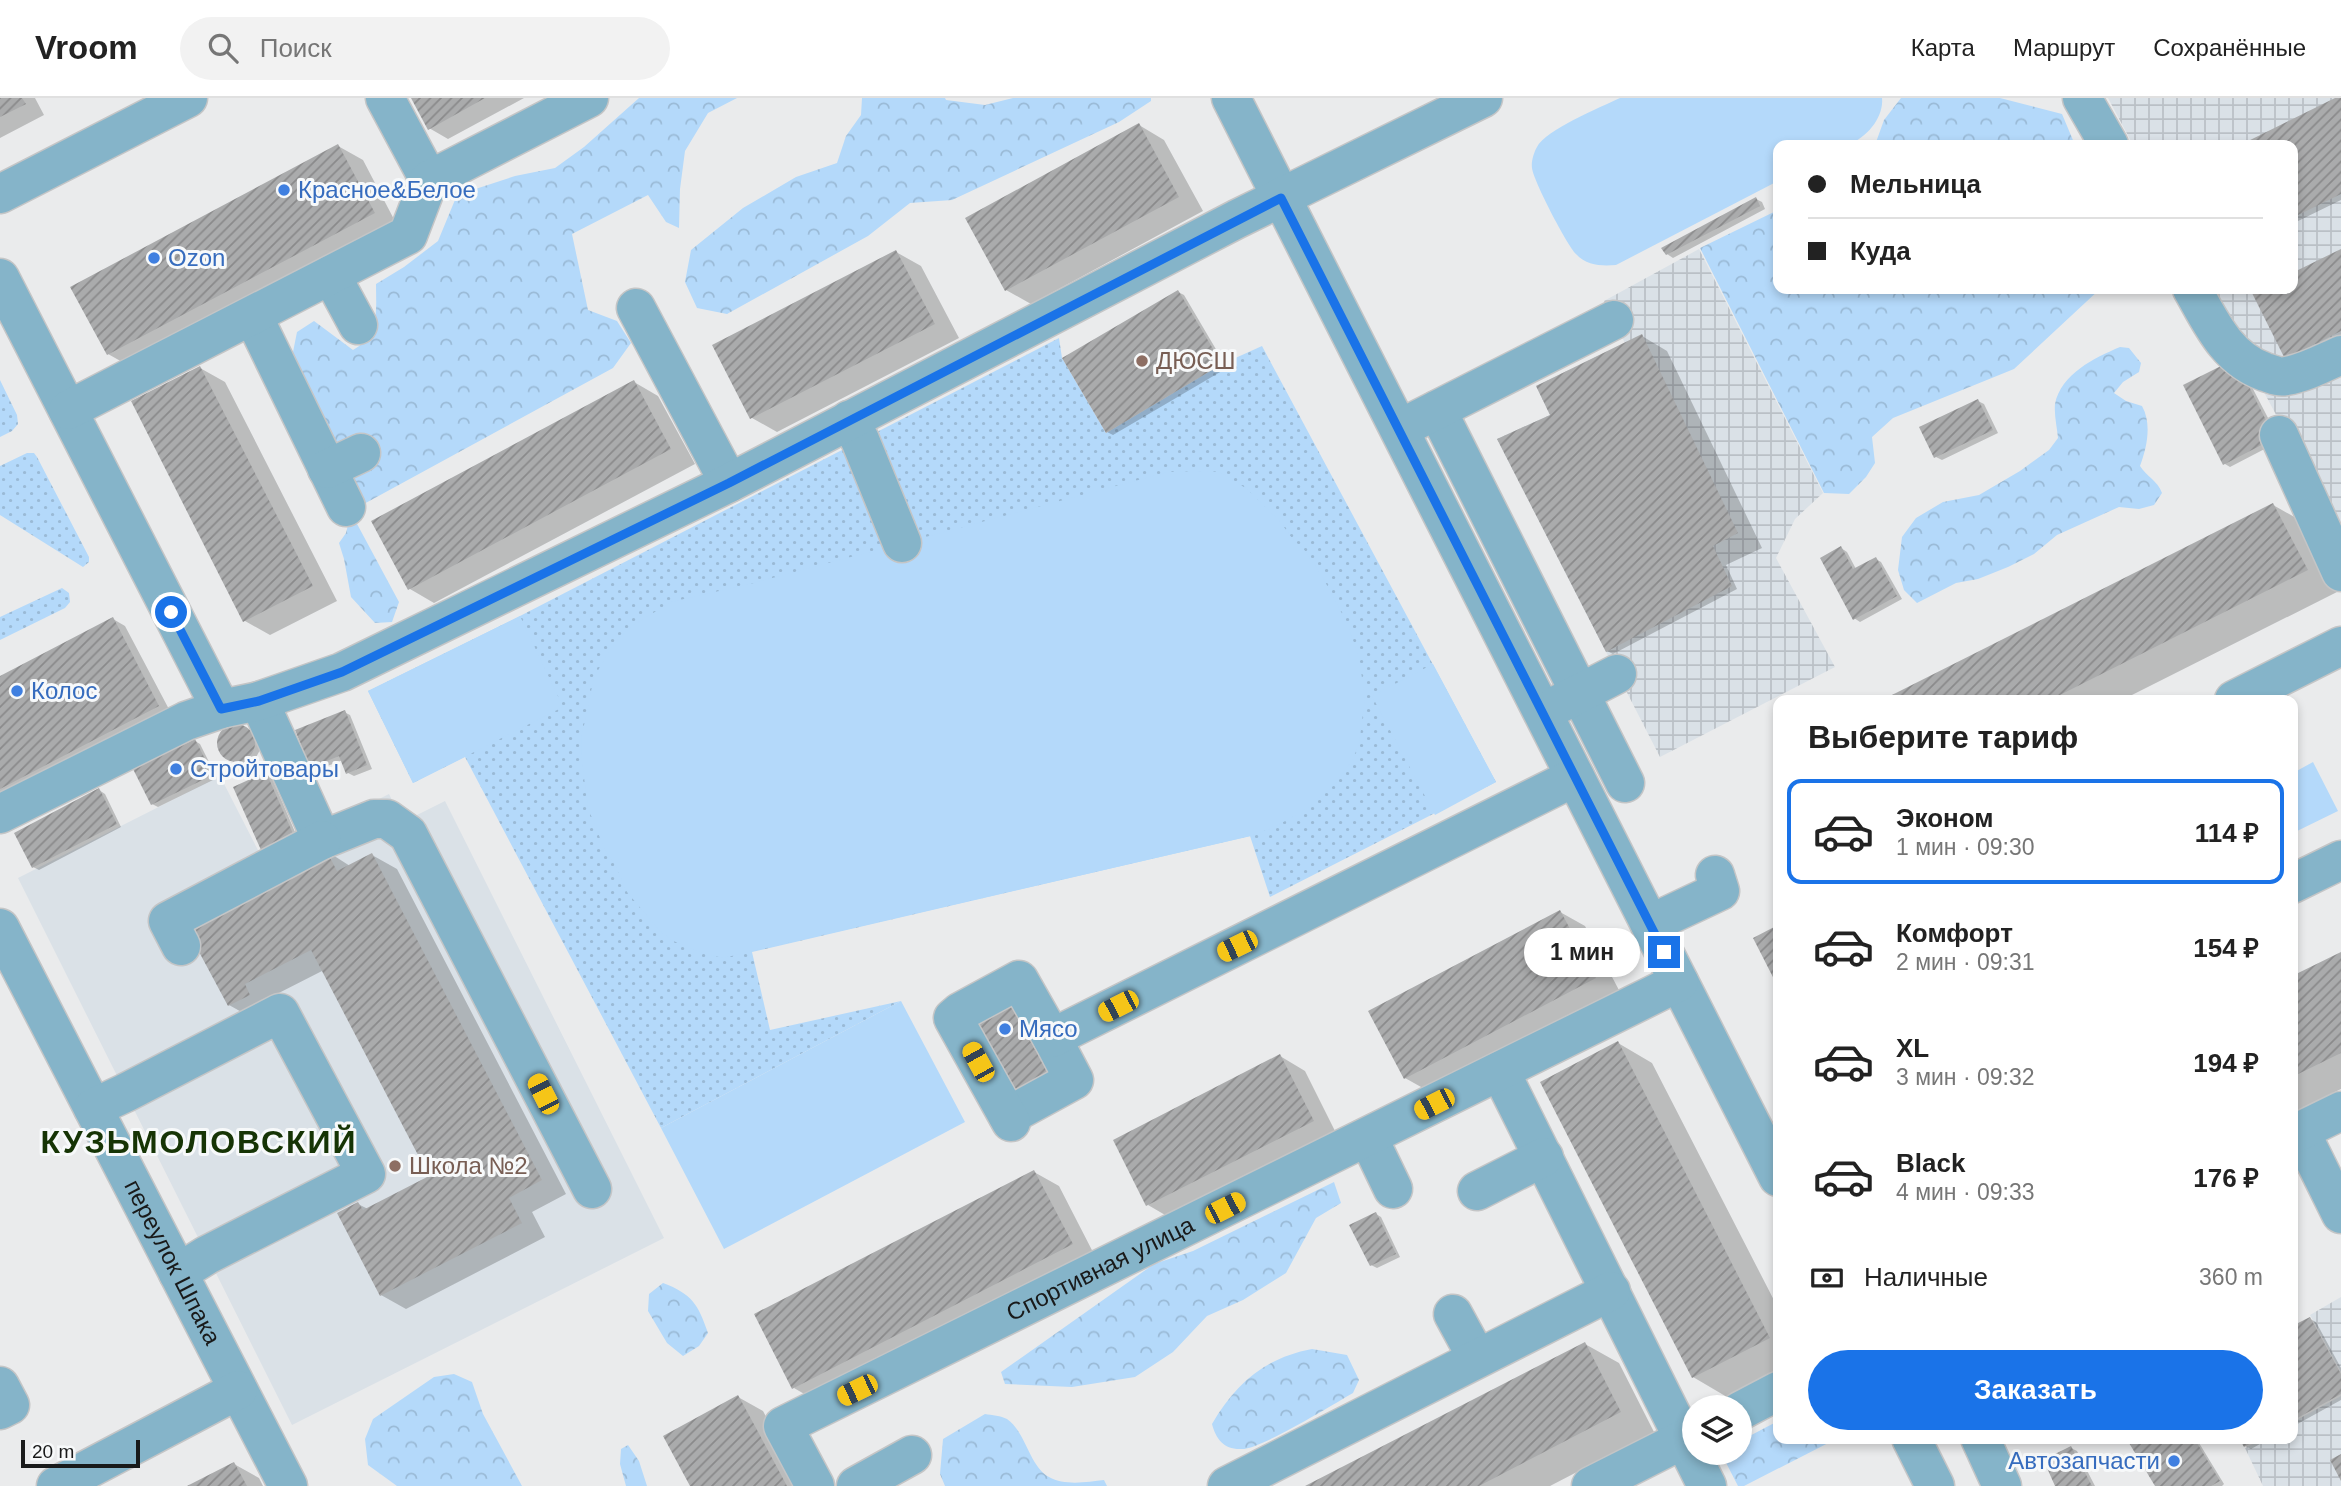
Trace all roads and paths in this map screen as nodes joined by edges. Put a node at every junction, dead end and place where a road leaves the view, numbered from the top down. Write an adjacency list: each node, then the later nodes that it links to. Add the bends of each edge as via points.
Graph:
1 (188, 98): 9 (street)
2 (385, 98): 8 (street)
3 (589, 98): 8 (street)
4 (1231, 98): 10 (street)
5 (1482, 98): 10 (street)
6 (2082, 98): 7 (street)
7 (2106, 140)
8 (429, 180): 11 (street, via 408,235)
9 (0, 194)
10 (1281, 198): 21 (street); 22 (street)
11 (331, 275): 15 (street); 17 (street)
12 (0, 278): 19 (street)
13 (2195, 294): 18 (street, via 2223,342 2261,370 2282,377)
14 (636, 308): 26 (street)
15 (253, 316): 19 (street); 25 (street)
16 (1614, 320): 20 (street)
17 (358, 325)
18 (2341, 355)
19 (68, 410): 35 (street)
20 (1437, 410): 22 (street); 32 (street)
21 (849, 420): 26 (street); 28 (street)
22 (1399, 429): 36 (street)
23 (2279, 435): 29 (street)
24 (361, 453): 25 (street)
25 (327, 469): 27 (street)
26 (729, 483): 34 (street, via 342,672)
27 (345, 507)
28 (902, 543)
29 (2341, 572)
30 (2341, 646): 33 (street)
31 (1617, 674): 32 (street)
32 (1580, 693): 36 (street); 38 (street)
33 (2244, 695)
34 (259, 701): 35 (street); 40 (street)
35 (221, 709): 39 (street, via 186,721)
36 (1543, 712): 37 (street)
37 (1575, 777): 44 (street); 48 (street)
38 (1625, 783)
39 (0, 814)
40 (322, 840): 46 (street, via 168,921); 57 (street, via 374,818 387,819 408,834)
41 (2341, 860): 43 (street)
42 (1715, 875): 44 (street, via 1720,891)
43 (2298, 881)
44 (1650, 924): 47 (street)
45 (4, 946): 50 (street, переулок Шпака)
46 (181, 946)
47 (1679, 982): 49 (street, Спортивная улица); 56 (street)
48 (1052, 1038): 48 (street, via 1019,981 953,1018 1009,1119 1074,1080)
49 (1500, 1071): 53 (street, Спортивная улица); 55 (street)
50 (93, 1108): 61 (street, переулок Шпака); 61 (street, via 280,1013 366,1174)
51 (2341, 1111): 52 (street)
52 (2298, 1132)
53 (1368, 1137): 58 (street); 78 (street, Спортивная улица, via 783,1426)
54 (2298, 1137): 60 (street)
55 (1544, 1157): 59 (street); 62 (street)
56 (1773, 1167)
57 (592, 1189)
58 (1393, 1189)
59 (1477, 1192)
60 (2341, 1214)
61 (178, 1273): 66 (street, переулок Шпака)
62 (1611, 1291): 64 (street); 70 (street)
63 (1453, 1314): 64 (street)
64 (1477, 1358): 80 (street)
65 (0, 1386): 69 (street, via 10,1405)
66 (238, 1390): 76 (street); 77 (street, переулок Шпака)
67 (1773, 1394): 68 (street)
68 (1752, 1405)
69 (0, 1410)
70 (1682, 1424)
71 (1682, 1440): 81 (street)
72 (1914, 1444): 83 (street)
73 (1983, 1444): 84 (street)
74 (912, 1455): 79 (street)
75 (1699, 1465): 82 (street)
76 (56, 1486)
77 (288, 1486)
78 (815, 1486)
79 (856, 1486)
80 (1227, 1486)
81 (1591, 1486)
82 (1707, 1486)
83 (1935, 1486)
84 (2002, 1486)

